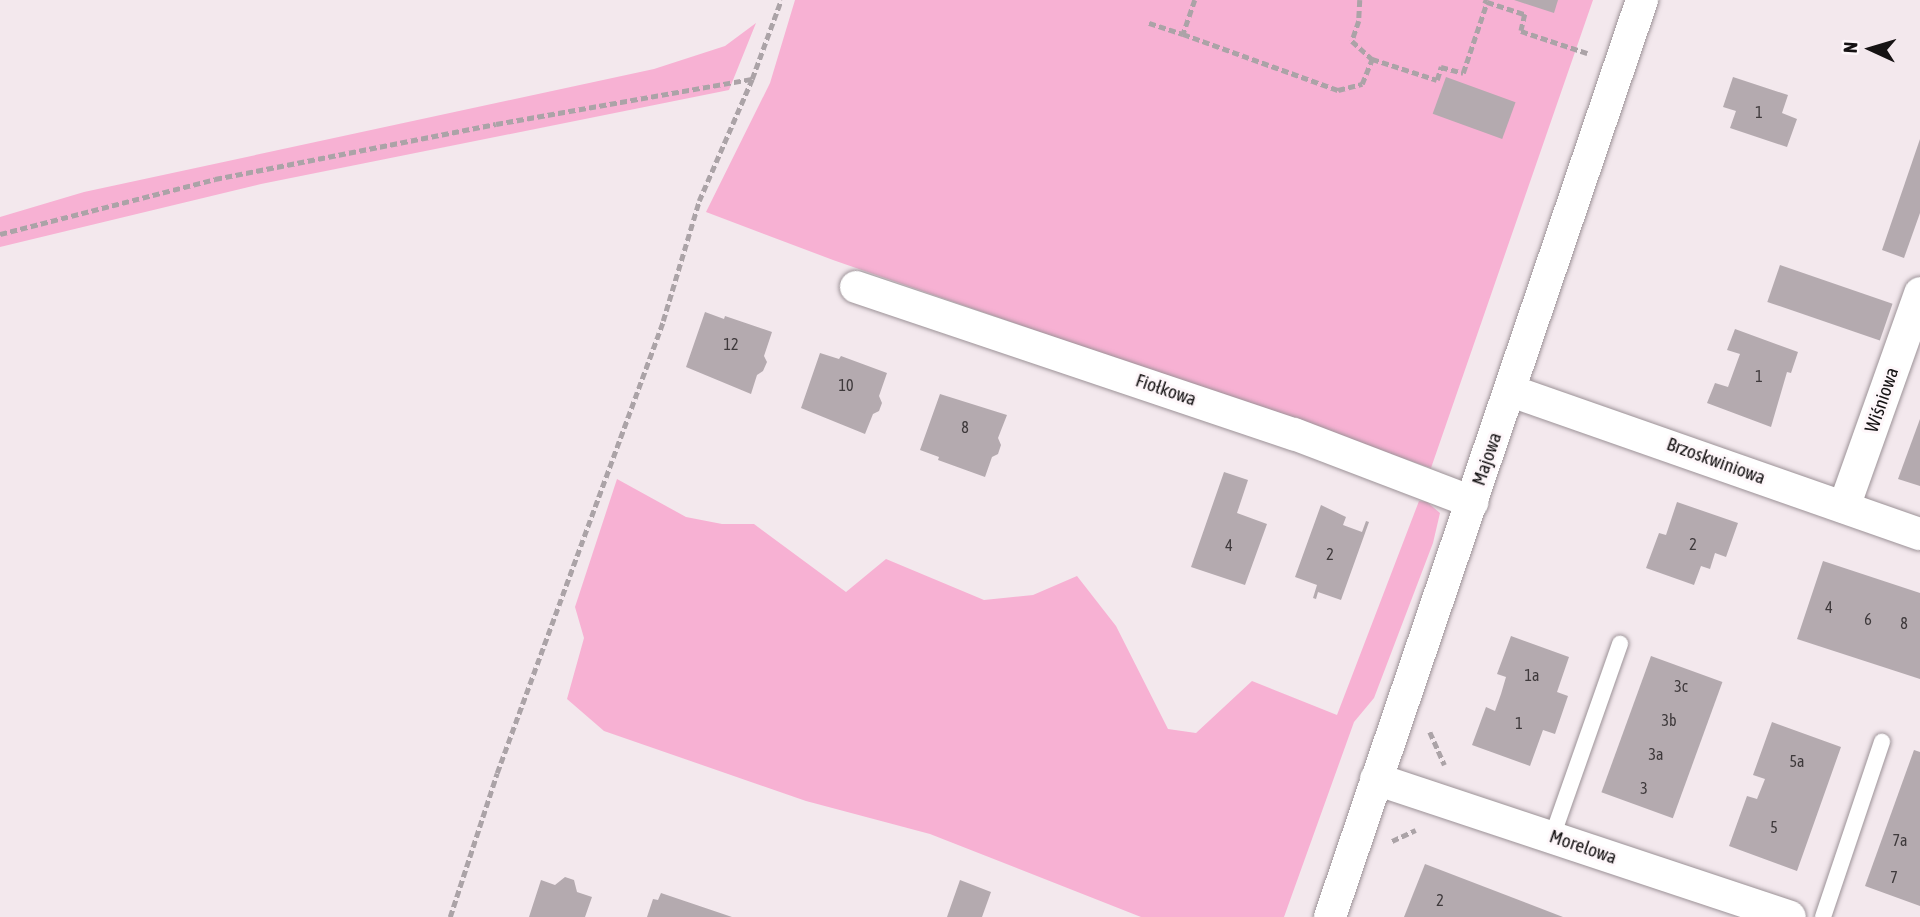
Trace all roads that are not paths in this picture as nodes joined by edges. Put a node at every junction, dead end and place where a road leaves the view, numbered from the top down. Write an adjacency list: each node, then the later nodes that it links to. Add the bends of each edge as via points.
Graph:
1 (1642, 0): 4 (street, Majowa)
2 (856, 287): 5 (street, Fiołkowa, via 1294,434)
3 (1920, 293): 6 (street, Wiśniowa)
4 (1511, 391): 5 (street, Majowa); 6 (street, Brzoskwiniowa)
5 (1472, 502): 10 (street, Majowa)
6 (1844, 507): 7 (street, Brzoskwiniowa)
7 (1920, 534)
8 (1620, 644): 11 (lane)
9 (1882, 742): 14 (lane)
10 (1376, 779): 11 (street, Morelowa); 12 (street, Majowa)
11 (1552, 837): 13 (street, Morelowa)
12 (1330, 917)
13 (1790, 917)
14 (1823, 917)

